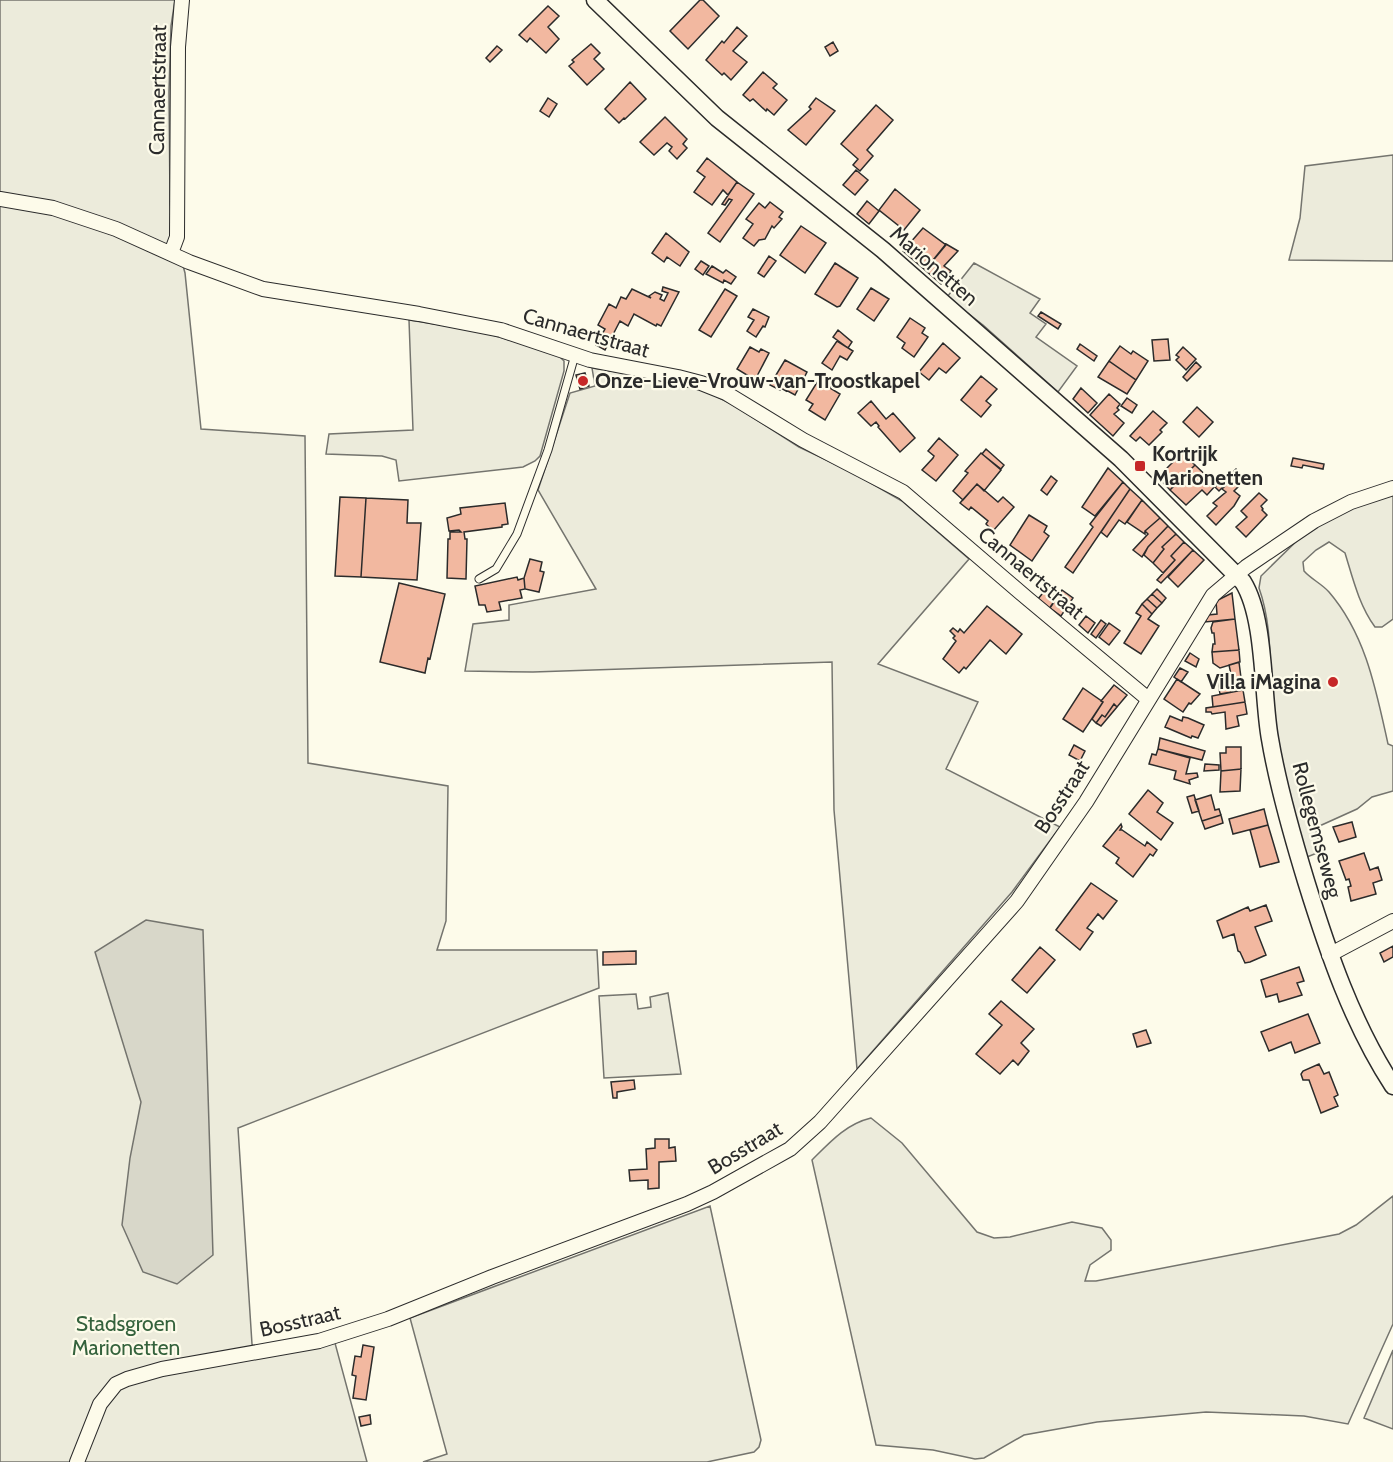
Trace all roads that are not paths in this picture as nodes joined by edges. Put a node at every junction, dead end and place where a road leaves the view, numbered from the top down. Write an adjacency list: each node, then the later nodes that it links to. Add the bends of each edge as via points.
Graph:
1 (182, 0): 4 (street, Cannaertstraat, via 178,47 177,237)
2 (595, 0): 7 (street, Marionetten, via 717,118 883,250 1121,459)
3 (0, 199): 4 (street, Cannaertstraat, via 53,208 117,229)
4 (171, 253): 5 (street, Cannaertstraat, via 263,289 501,330)
5 (575, 355): 8 (lane, via 548,450 517,534 496,568); 9 (street, Cannaertstraat, via 678,377 726,393 803,441 903,492)
6 (1393, 488): 7 (street, Bosstraat, via 1350,502 1314,520)
7 (1236, 575): 9 (street, Bosstraat, via 1213,595); 11 (street, Rollegemseweg, via 1248,590 1255,615 1272,750 1292,836)
8 (479, 579)
9 (1148, 699): 13 (street, Bosstraat, via 1086,802 1017,901 820,1122 790,1149 687,1204 388,1319 319,1341 162,1369 127,1379 116,1384 100,1404)
10 (1393, 921): 11 (street)
11 (1329, 955): 12 (street, Rollegemseweg, via 1365,1038)
12 (1393, 1086)
13 (77, 1462)

